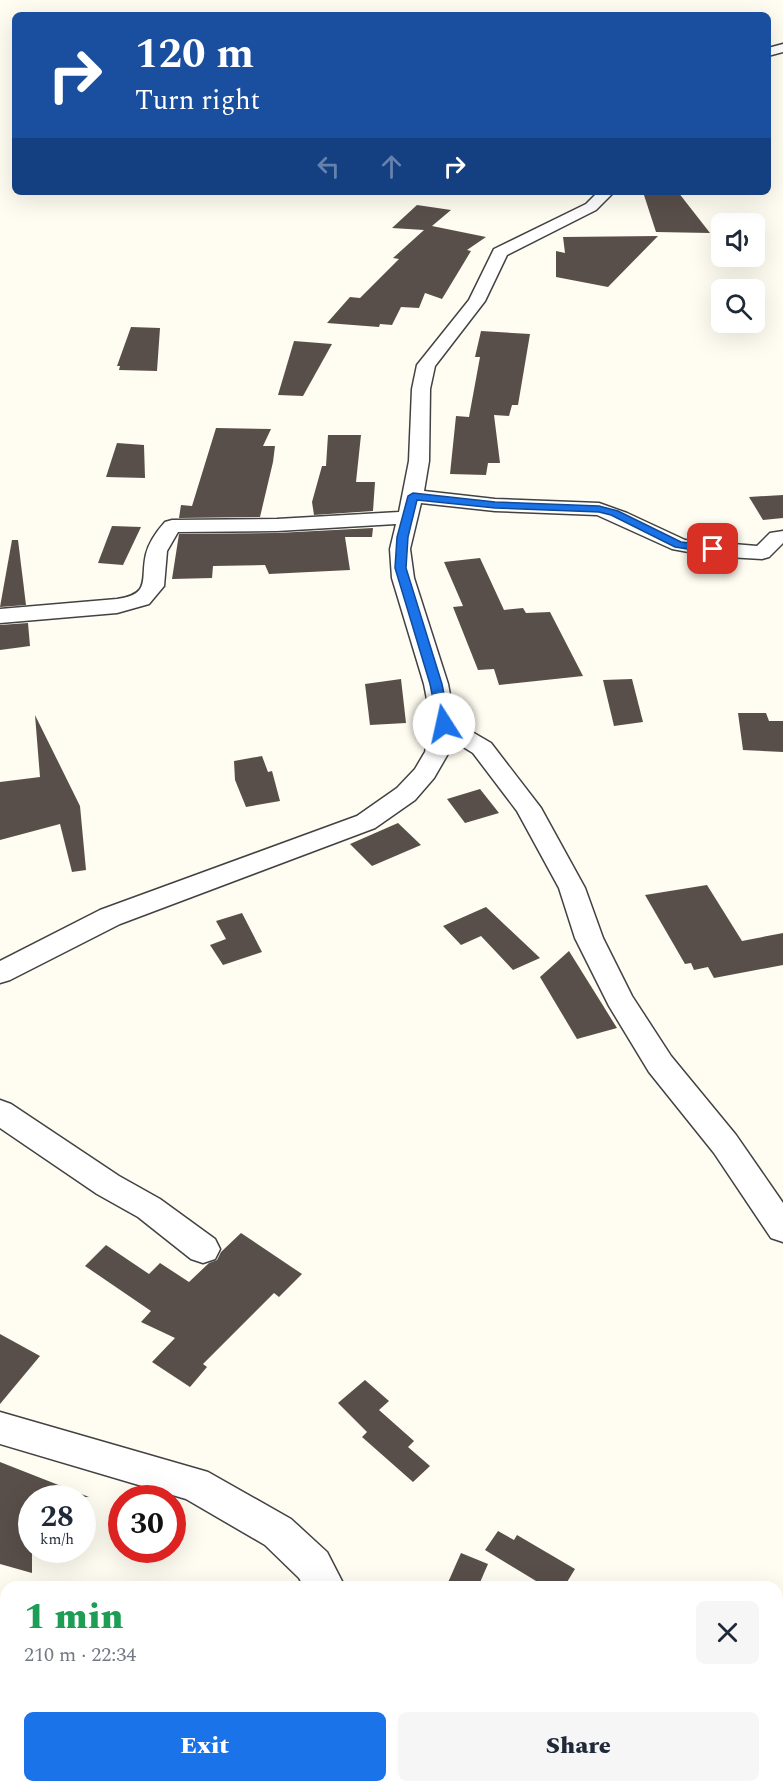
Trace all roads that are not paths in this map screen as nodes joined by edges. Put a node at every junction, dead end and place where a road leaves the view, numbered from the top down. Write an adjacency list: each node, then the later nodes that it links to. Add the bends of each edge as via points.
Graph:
1 (604, 195): 2 (street, via 591,207 500,252 477,301 426,365)
2 (413, 496): 3 (street); 4 (street, via 495,505 599,509 699,549 762,553 777,537)
3 (406, 518): 5 (street, via 172,526 156,555 155,579 145,599 117,606); 6 (street, via 400,568 436,684)
4 (783, 537)
5 (0, 616)
6 (444, 724): 7 (street, via 425,773 406,794 366,822 119,913); 9 (street, via 482,748 528,808 572,888 589,938 619,999 660,1064 725,1144)
7 (0, 973)
8 (0, 1112): 10 (street, via 148,1208)
9 (783, 1229)
10 (203, 1249)
11 (0, 1428): 12 (street, via 195,1484 278,1532 313,1564)
12 (322, 1581)

